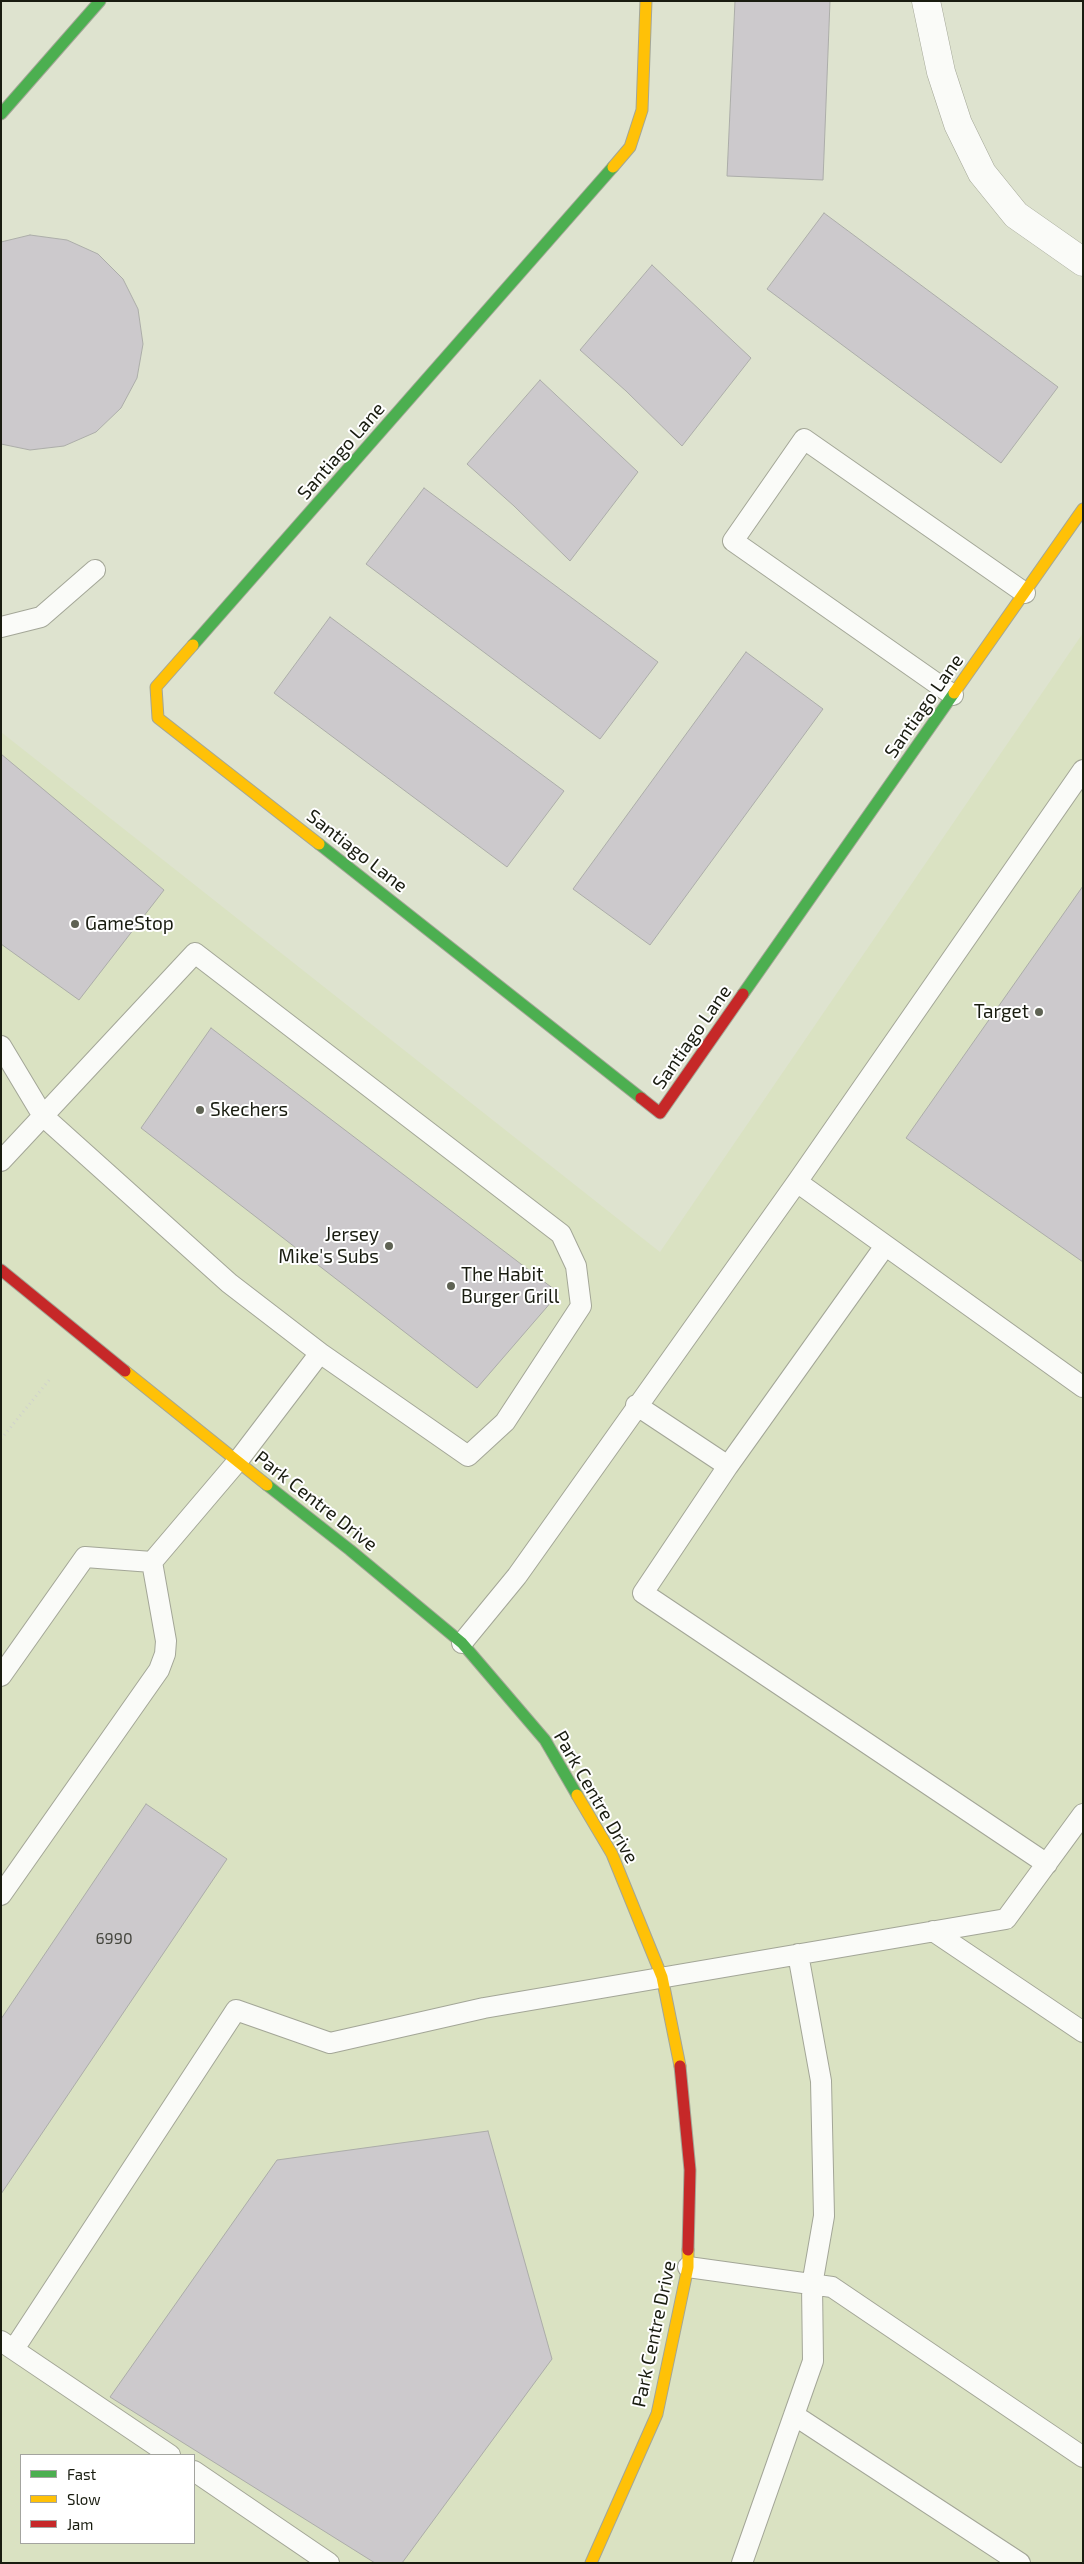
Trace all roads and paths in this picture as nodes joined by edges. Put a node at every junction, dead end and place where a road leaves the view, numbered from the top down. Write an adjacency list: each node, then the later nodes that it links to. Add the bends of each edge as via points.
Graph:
1 (100, 1): 4 (street)
2 (646, 1): 10 (street, Santiago Lane, via 642,110 630,147 156,687 158,718 660,1113)
3 (926, 1): 5 (street, via 958,124 982,173 1016,215)
4 (1, 114)
5 (1083, 262)
6 (1083, 509): 8 (street, Santiago Lane)
7 (94, 570): 9 (lane, via 41,617)
8 (1025, 593): 10 (street, Santiago Lane); 10 (lane, via 804,438 733,541)
9 (1, 627)
10 (953, 695)
11 (1083, 770): 15 (lane)
12 (1, 1046): 13 (lane)
13 (42, 1116): 14 (lane); 18 (lane, via 229,1283); 18 (lane, via 195,953 560,1234 576,1266 581,1306 505,1422 468,1456)
14 (1, 1162)
15 (796, 1182): 16 (lane); 21 (lane)
16 (885, 1246): 20 (lane); 24 (lane)
17 (1, 1270): 23 (street, Park Centre Drive)
18 (320, 1354): 23 (lane)
19 (50, 1379): 22 (path)
20 (1083, 1387)
21 (636, 1405): 24 (lane); 26 (lane, via 517,1576)
22 (1, 1439)
23 (237, 1462): 25 (lane); 26 (street, Park Centre Drive)
24 (728, 1466): 29 (lane, via 643,1593)
25 (152, 1562): 27 (lane, via 85,1557); 30 (lane, via 166,1641 159,1670)
26 (462, 1643): 33 (street, Park Centre Drive, via 545,1740 612,1854)
27 (1, 1676)
28 (1083, 1814): 29 (lane)
29 (1047, 1864): 31 (lane, via 1006,1919)
30 (1, 1895)
31 (933, 1931): 32 (lane); 34 (lane)
32 (798, 1954): 33 (lane); 36 (lane, via 821,2081 824,2216)
33 (662, 1977): 35 (street, Park Centre Drive, via 682,2075 690,2170); 37 (lane, via 484,2008 330,2043 236,2010)
34 (1083, 2032)
35 (688, 2267): 36 (lane); 43 (street, Park Centre Drive, via 657,2414)
36 (812, 2285): 38 (lane, via 813,2361); 40 (lane, via 832,2287)
37 (7, 2345): 39 (lane)
38 (794, 2414): 44 (lane); 45 (lane)
39 (169, 2454)
40 (1083, 2457)
41 (195, 2472): 42 (lane)
42 (329, 2563)
43 (591, 2563)
44 (742, 2563)
45 (1020, 2563)

